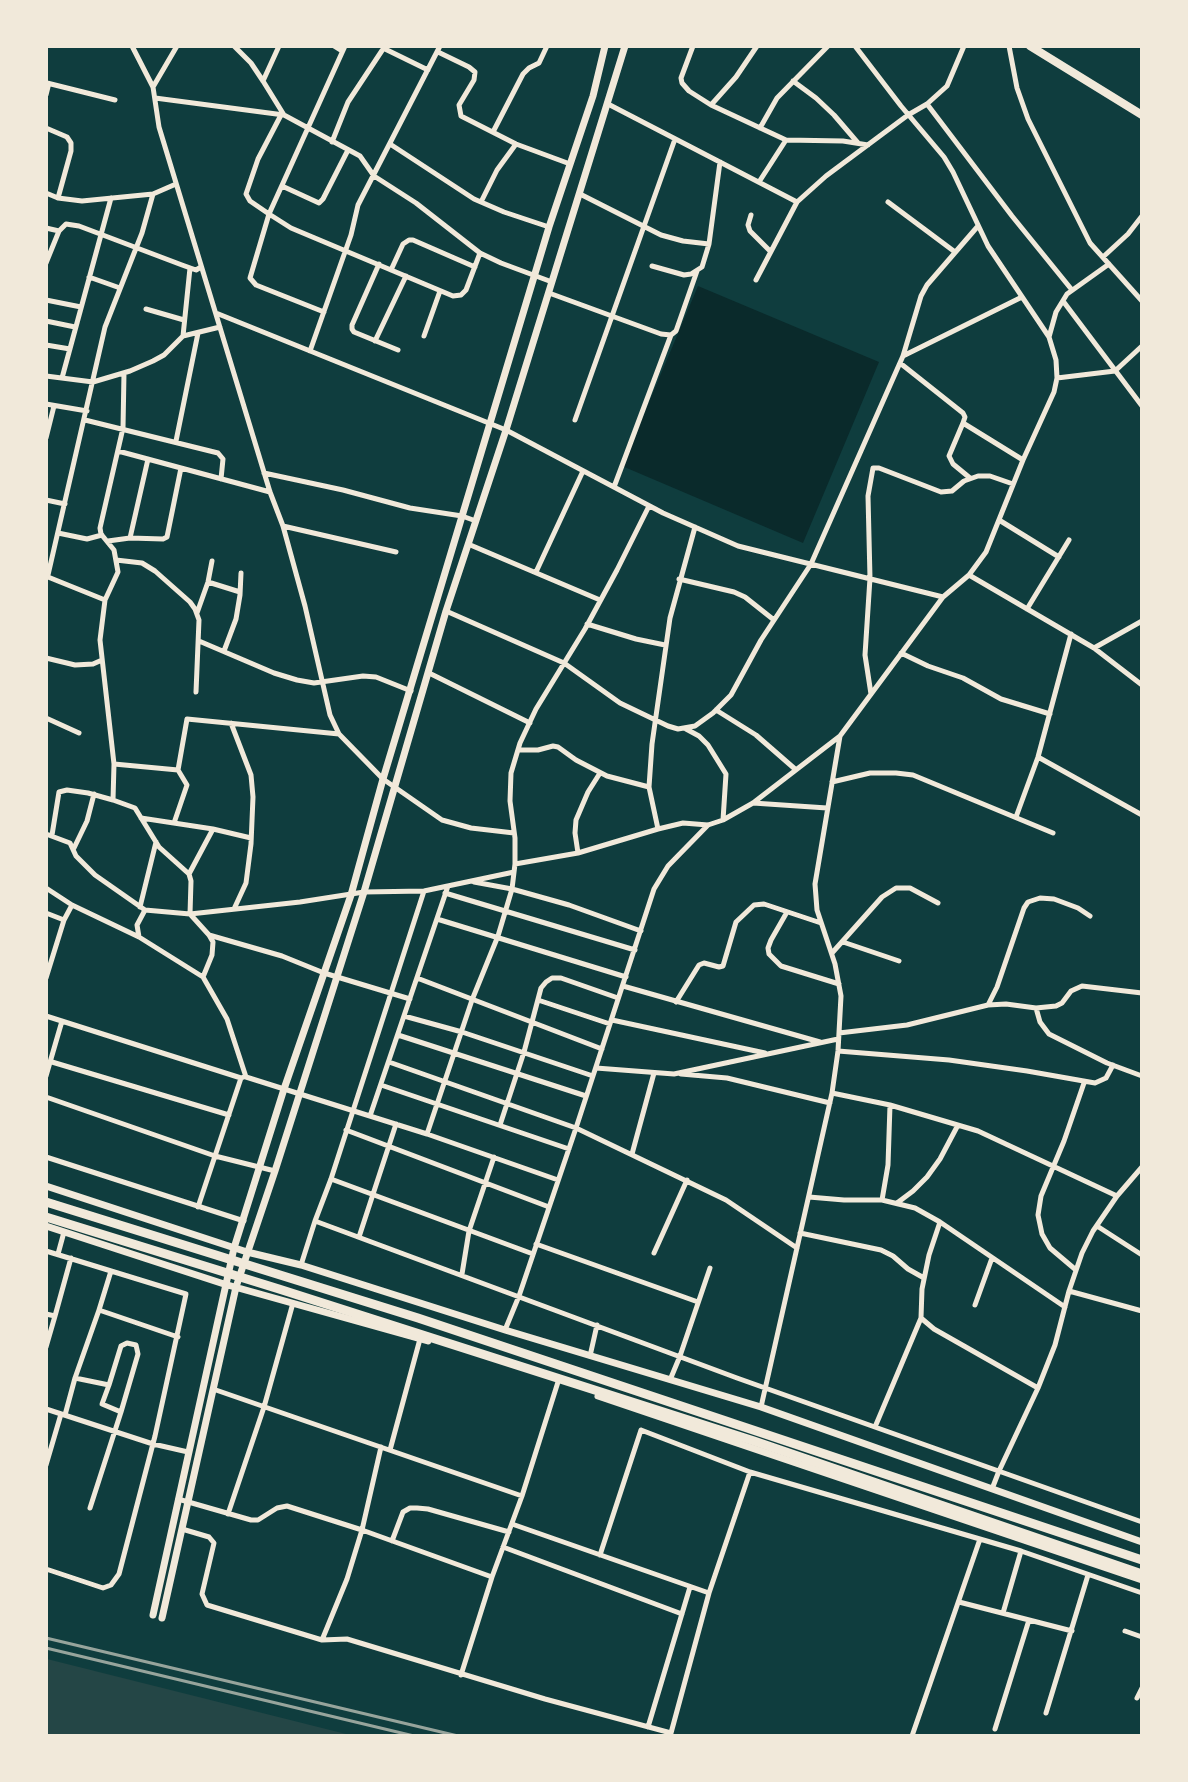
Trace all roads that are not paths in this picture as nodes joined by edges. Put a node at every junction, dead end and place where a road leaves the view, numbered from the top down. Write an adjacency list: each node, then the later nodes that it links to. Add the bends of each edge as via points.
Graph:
1 (132, 46): 23 (street)
2 (177, 46): 23 (street)
3 (234, 46): 20 (street)
4 (279, 46): 20 (street)
5 (334, 46): 17 (street)
6 (547, 46): 36 (street, via 539,63 523,74)
7 (605, 46): 46 (street)
8 (625, 46): 27 (street)
9 (693, 46): 28 (street, via 682,83)
10 (757, 46): 28 (street)
11 (828, 46): 21 (street)
12 (855, 46): 31 (street)
13 (964, 46): 29 (street, via 947,86)
14 (1010, 46): 74 (street, via 1017,88 1028,119 1090,243)
15 (1030, 46): 32 (main road)
16 (384, 47): 19 (street); 39 (street, via 348,102)
17 (344, 49): 35 (street)
18 (439, 49): 19 (street); 36 (street, via 473,69 474,80 459,105 460,114)
19 (428, 70): 41 (street)
20 (263, 81): 30 (street)
21 (793, 81): 34 (street, via 777,98); 40 (street, via 834,115)
22 (47, 83): 24 (street); 26 (street)
23 (153, 87): 25 (street)
24 (46, 95)
25 (154, 98): 30 (street); 49 (street)
26 (115, 100)
27 (608, 104): 37 (street); 53 (street)
28 (711, 105): 34 (street)
29 (926, 105): 31 (street); 90 (street)
30 (282, 115): 35 (street); 59 (street, via 258,159 246,194)
31 (908, 115): 43 (street); 62 (street, via 944,157)
32 (1142, 115)
33 (46, 128): 54 (street, via 67,137 70,143)
34 (760, 128): 38 (street)
35 (309, 129): 39 (street); 50 (street)
36 (493, 132): 42 (street)
37 (675, 139): 45 (street); 64 (street)
38 (786, 140): 40 (street); 48 (street)
39 (332, 141): 44 (street)
40 (858, 143): 43 (street)
41 (390, 144): 47 (street); 56 (street)
42 (516, 144): 46 (street); 56 (street)
43 (868, 145): 57 (street)
44 (348, 150): 47 (street, via 360,156); 50 (street, via 319,203)
45 (720, 162): 48 (street); 68 (street)
46 (570, 164): 63 (street)
47 (374, 176): 70 (street, via 358,205); 73 (street)
48 (759, 182): 57 (street)
49 (176, 184): 52 (street); 79 (street)
50 (282, 186): 59 (street)
51 (46, 193): 54 (street)
52 (153, 194): 55 (street); 69 (street)
53 (580, 194): 64 (street); 88 (street)
54 (58, 198): 55 (street)
55 (111, 198): 67 (street)
56 (481, 202): 63 (street)
57 (797, 202): 71 (street)
58 (888, 202): 72 (street)
59 (269, 214): 70 (street, via 291,228); 99 (street, via 251,281)
60 (751, 215): 71 (street, via 750,231)
61 (1142, 216): 74 (street)
62 (978, 226): 72 (street); 93 (street)
63 (549, 227): 85 (street)
64 (643, 227): 68 (street, via 671,239); 101 (street)
65 (46, 228): 66 (street)
66 (59, 231): 67 (street, via 72,224); 75 (street)
67 (102, 234): 69 (street); 86 (street)
68 (709, 244): 83 (street, via 705,261)
69 (136, 246): 81 (street); 89 (street)
70 (346, 250): 76 (street); 99 (street)
71 (771, 251): 87 (street)
72 (955, 252): 117 (street, via 921,296)
73 (480, 253): 80 (street); 85 (street)
74 (1103, 257): 77 (street)
75 (46, 263)
76 (379, 264): 82 (street); 111 (street, via 352,327 354,332)
77 (1109, 264): 90 (street); 96 (street)
78 (652, 266): 83 (street, via 684,275)
79 (201, 267): 81 (street); 100 (street)
80 (475, 267): 82 (street, via 409,240 403,244); 91 (street, via 461,295)
81 (190, 268): 102 (street)
82 (391, 270): 84 (street)
83 (697, 271): 107 (street, via 676,331)
84 (406, 276): 91 (street); 111 (street)
85 (535, 276): 88 (street); 132 (street)
86 (88, 277): 89 (street); 97 (street)
87 (756, 280)
88 (552, 282): 92 (street)
89 (120, 288): 124 (street, via 105,327)
90 (1072, 290): 95 (street)
91 (440, 291): 109 (street)
92 (549, 293): 101 (street); 135 (street)
93 (1022, 297): 110 (street); 117 (street)
94 (46, 300): 97 (street)
95 (1063, 301): 110 (street); 119 (street)
96 (1142, 301)
97 (81, 307): 104 (street)
98 (146, 309): 102 (street)
99 (324, 312): 115 (street)
100 (216, 313): 105 (street); 115 (street)
101 (612, 315): 107 (street); 130 (street)
102 (184, 320): 108 (street)
103 (46, 321): 104 (street)
104 (75, 327): 114 (street)
105 (220, 327): 106 (street); 143 (street)
106 (198, 333): 108 (street); 137 (street)
107 (671, 335): 147 (street)
108 (183, 336): 120 (street, via 164,355)
109 (424, 336)
110 (1049, 337): 123 (street)
111 (375, 341): 116 (street)
112 (46, 345): 114 (street)
113 (1142, 346): 119 (street)
114 (70, 349): 122 (street)
115 (310, 351): 132 (street)
116 (398, 351)
117 (903, 356): 118 (street)
118 (900, 363): 131 (street, via 963,413); 167 (street)
119 (1115, 371): 123 (street); 127 (street)
120 (124, 373): 124 (street); 133 (street)
121 (46, 375): 122 (street)
122 (62, 378): 124 (street)
123 (1057, 378): 140 (street)
124 (93, 382): 128 (street)
125 (46, 404): 126 (street)
126 (54, 406): 128 (street); 134 (street)
127 (1142, 406)
128 (87, 411): 129 (street)
129 (85, 420): 133 (street); 150 (street)
130 (575, 420)
131 (963, 423): 140 (street); 144 (street, via 950,456 953,464)
132 (490, 424): 135 (street); 152 (street)
133 (123, 428): 137 (street); 138 (street)
134 (48, 429): 136 (street)
135 (506, 430): 142 (street); 154 (street)
136 (46, 438)
137 (176, 441): 145 (street, via 220,455)
138 (118, 451): 139 (street); 158 (street, via 103,512)
139 (148, 459): 141 (street); 159 (street)
140 (1023, 460): 146 (street)
141 (181, 468): 145 (street); 159 (street, via 167,537)
142 (583, 471): 147 (street); 168 (street)
143 (264, 473): 148 (street); 152 (street, via 410,508)
144 (970, 478): 146 (street, via 990,476); 172 (street, via 952,491 941,492 873,468 868,496)
145 (220, 479): 148 (street)
146 (1013, 484): 153 (street)
147 (614, 487): 151 (street)
148 (270, 492): 156 (street)
149 (46, 500): 150 (street)
150 (65, 504): 157 (street)
151 (649, 506): 155 (street); 178 (street)
152 (462, 516): 154 (street); 197 (street)
153 (999, 520): 165 (street); 170 (street, via 986,552)
154 (476, 521): 162 (street)
155 (695, 527): 167 (street, via 738,546); 173 (street)
156 (283, 529): 163 (street); 195 (street)
157 (58, 533): 158 (street, via 87,539); 171 (street)
158 (102, 535): 161 (street)
159 (130, 538): 161 (street)
160 (1069, 540): 165 (street)
161 (108, 542): 164 (street)
162 (468, 544): 168 (street); 180 (street)
163 (396, 552)
164 (115, 555): 177 (street, via 118,572); 181 (street, via 155,571)
165 (1059, 557): 179 (street)
166 (212, 561): 174 (street)
167 (811, 564): 172 (street); 182 (street)
168 (536, 572): 178 (street)
169 (241, 573): 175 (street)
170 (969, 575): 176 (street); 179 (street)
171 (49, 576): 177 (street)
172 (870, 578): 176 (street); 199 (street, via 865,655)
173 (679, 579): 182 (street, via 734,592); 187 (street)
174 (208, 582): 175 (street); 181 (street)
175 (240, 591): 189 (street, via 236,619)
176 (943, 597): 190 (street)
177 (105, 600): 192 (street)
178 (600, 600): 184 (street)
179 (1027, 609): 185 (street)
180 (446, 611): 193 (street); 194 (street)
181 (197, 613): 186 (street)
182 (774, 620): 200 (street, via 735,689)
183 (1142, 621): 188 (street)
184 (587, 624): 187 (street); 193 (street)
185 (1071, 634): 188 (street); 201 (street)
186 (199, 641): 189 (street); 198 (street)
187 (665, 645): 203 (street)
188 (1094, 648): 196 (street)
189 (224, 651): 195 (street, via 274,673)
190 (901, 653): 199 (street); 201 (street, via 963,678 1001,699)
191 (46, 658): 192 (street, via 75,664)
192 (102, 660): 212 (street)
193 (564, 663): 203 (street, via 620,703); 205 (street)
194 (429, 673): 205 (street); 218 (street)
195 (321, 682): 197 (street, via 376,677); 208 (street)
196 (1142, 685)
197 (411, 691): 216 (street)
198 (196, 692)
199 (871, 694): 209 (street)
200 (716, 710): 206 (street); 213 (street, via 756,735)
201 (1050, 714): 211 (street)
202 (46, 718): 207 (street)
203 (656, 720): 206 (street); 219 (street)
204 (231, 723): 208 (street); 214 (street, via 187,719); 235 (street, via 251,775)
205 (530, 723): 210 (street)
206 (686, 729): 227 (street, via 708,745 726,774)
207 (79, 733)
208 (339, 734): 216 (street)
209 (840, 736): 213 (street); 217 (street)
210 (518, 750): 215 (street, via 558,747); 233 (street, via 510,801)
211 (1038, 757): 224 (street); 225 (street)
212 (114, 764): 214 (street); 221 (street)
213 (795, 769): 222 (street)
214 (178, 770): 228 (street, via 187,785)
215 (600, 773): 219 (street); 238 (street, via 576,820)
216 (383, 779): 218 (street); 248 (street)
217 (832, 782): 223 (street); 225 (street, via 870,773 913,775)
218 (396, 787): 233 (street, via 442,820); 246 (street)
219 (649, 787): 231 (street)
220 (94, 794): 221 (street); 234 (street, via 59,792); 237 (street)
221 (113, 800): 226 (street, via 135,808)
222 (753, 803): 223 (street); 227 (street)
223 (827, 808): 260 (street, via 815,884)
224 (1142, 815)
225 (1016, 817): 232 (street)
226 (141, 818): 228 (street); 236 (street)
227 (723, 820): 229 (street)
228 (174, 823): 230 (street)
229 (708, 825): 231 (street, via 683,823); 261 (street, via 669,866 654,889)
230 (213, 829): 235 (street); 240 (street)
231 (658, 829): 238 (street)
232 (1053, 832)
233 (514, 833): 239 (street)
234 (49, 835): 237 (street, via 70,843)
235 (252, 838): 252 (street, via 246,883)
236 (156, 841): 240 (street); 251 (street)
237 (74, 849): 251 (street, via 95,875)
238 (578, 853): 239 (street)
239 (515, 864): 241 (street, via 514,872); 244 (street)
240 (189, 874): 256 (street)
241 (469, 881): 242 (street); 244 (street)
242 (448, 886): 245 (street); 247 (street)
243 (46, 888): 250 (street)
244 (512, 889): 253 (street); 261 (street)
245 (424, 891): 246 (street); 277 (street)
246 (363, 892): 248 (street); 270 (street)
247 (445, 893): 253 (street); 258 (street)
248 (351, 895): 252 (street); 269 (street)
249 (938, 903): 265 (street, via 910,888 896,888 882,897)
250 (72, 904): 259 (street); 264 (street)
251 (142, 909): 256 (street); 264 (street, via 137,925)
252 (234, 909): 256 (street)
253 (506, 910): 263 (street); 266 (street)
254 (788, 912): 260 (street); 275 (street, via 771,940 768,954 781,966); 283 (street, via 759,903 751,907 736,922 723,966 699,965)
255 (46, 913): 259 (street)
256 (190, 914): 262 (street)
257 (1090, 916): 284 (street, via 1054,899 1028,902)
258 (436, 919): 263 (street); 274 (street)
259 (64, 920): 273 (street)
260 (821, 923): 267 (street)
261 (641, 932): 266 (street)
262 (209, 935): 269 (street); 271 (street, via 212,955)
263 (498, 936): 272 (street); 281 (street)
264 (139, 937): 271 (street)
265 (843, 942): 267 (street); 268 (street)
266 (635, 950): 272 (street)
267 (832, 953): 275 (street)
268 (899, 961)
269 (324, 973): 270 (street); 314 (street)
270 (337, 976): 277 (street); 316 (street)
271 (203, 977): 310 (street, via 227,1019)
272 (626, 977): 276 (street)
273 (46, 978)
274 (417, 978): 279 (street); 281 (street)
275 (839, 984): 293 (street)
276 (623, 987): 280 (street); 283 (street)
277 (391, 992): 279 (street); 323 (street)
278 (1142, 993): 285 (street, via 1082,986 1056,1006)
279 (410, 999): 287 (street)
280 (618, 999): 282 (street, via 552,978); 289 (street)
281 (472, 1000): 290 (street); 291 (street)
282 (538, 1000): 289 (street); 290 (street)
283 (676, 1002): 294 (street)
284 (988, 1005): 285 (street); 293 (street, via 907,1025)
285 (1036, 1008): 302 (street, via 1049,1034)
286 (46, 1016): 288 (street)
287 (404, 1016): 291 (street); 292 (street)
288 (62, 1021): 300 (street); 310 (street)
289 (611, 1022): 295 (street); 299 (street)
290 (533, 1023): 295 (street); 297 (street)
291 (462, 1032): 297 (street); 298 (street)
292 (398, 1035): 298 (street); 301 (street)
293 (839, 1036): 294 (street); 296 (street)
294 (822, 1042): 299 (street)
295 (602, 1049): 303 (street)
296 (838, 1051): 312 (street, via 949,1060); 315 (street)
297 (524, 1052): 305 (street); 308 (street)
298 (455, 1053): 305 (street); 311 (street)
299 (767, 1053): 306 (street)
300 (52, 1062): 307 (street); 324 (street)
301 (388, 1062): 311 (street); 313 (street)
302 (1113, 1065): 309 (street); 312 (street, via 1101,1082)
303 (596, 1068): 304 (street); 308 (street)
304 (654, 1072): 306 (street); 334 (street)
305 (517, 1073): 317 (street); 320 (street)
306 (674, 1074): 321 (street, via 727,1078)
307 (46, 1076)
308 (593, 1076): 317 (street)
309 (1142, 1076)
310 (243, 1077): 314 (street); 324 (street)
311 (444, 1080): 319 (street); 320 (street)
312 (1084, 1083): 340 (street)
313 (381, 1085): 319 (street); 325 (street)
314 (284, 1089): 316 (street); 338 (street)
315 (832, 1093): 321 (street); 322 (street)
316 (298, 1095): 323 (street); 341 (street)
317 (586, 1096): 329 (street)
318 (46, 1097): 336 (street)
319 (437, 1103): 327 (street); 331 (street)
320 (508, 1103): 327 (street); 329 (street)
321 (830, 1103): 349 (street)
322 (890, 1105): 328 (street); 350 (street, via 888,1165)
323 (353, 1110): 325 (street); 330 (street)
324 (229, 1115): 336 (street)
325 (370, 1116): 326 (street)
326 (396, 1124): 331 (street); 332 (street)
327 (500, 1125): 333 (street)
328 (958, 1125): 340 (street); 352 (street, via 920,1186)
329 (576, 1128): 333 (street); 334 (street)
330 (346, 1130): 332 (street); 342 (street)
331 (428, 1134): 337 (street)
332 (388, 1147): 345 (street); 347 (street)
333 (569, 1149): 343 (street)
334 (632, 1154): 344 (street)
335 (46, 1156): 353 (street)
336 (215, 1156): 338 (street); 353 (street)
337 (494, 1157): 343 (street); 345 (street)
338 (260, 1167): 341 (street); 356 (street)
339 (1142, 1167): 348 (street)
340 (1052, 1168): 348 (street); 378 (street, via 1038,1215 1042,1234 1050,1248)
341 (275, 1171): 369 (street)
342 (331, 1179): 347 (street); 357 (street)
343 (558, 1180): 354 (street)
344 (687, 1180): 367 (street, via 726,1200); 370 (street)
345 (486, 1183): 354 (street); 361 (street)
346 (46, 1186): 366 (street)
347 (373, 1195): 361 (street); 364 (street)
348 (1117, 1196): 360 (street)
349 (809, 1197): 350 (street); 363 (street)
350 (882, 1200): 352 (street)
351 (46, 1202): 440 (highway, via 418,1318)
352 (897, 1203): 358 (street)
353 (198, 1207): 356 (street)
354 (549, 1207): 365 (street)
355 (46, 1217): 442 (highway, via 731,1434)
356 (244, 1221): 366 (street)
357 (315, 1221): 364 (street); 376 (street)
358 (940, 1222): 375 (street); 381 (street)
359 (46, 1226): 362 (street)
360 (1096, 1226): 373 (street); 378 (street)
361 (469, 1231): 372 (street); 380 (street)
362 (64, 1232): 371 (street); 382 (street)
363 (800, 1233): 367 (street); 381 (street, via 881,1250)
364 (359, 1237): 380 (street)
365 (536, 1244): 372 (street); 386 (street)
366 (234, 1248): 369 (street); 382 (street)
367 (797, 1248): 406 (street)
368 (46, 1251): 371 (street)
369 (247, 1252): 376 (street); 383 (street)
370 (654, 1253)
371 (58, 1254): 374 (street)
372 (533, 1254): 385 (street)
373 (1142, 1255)
374 (71, 1258): 379 (street); 393 (street)
375 (992, 1258): 388 (street); 389 (street)
376 (301, 1265): 396 (street)
377 (710, 1268): 386 (street)
378 (1076, 1270): 384 (street)
379 (111, 1271): 390 (street); 397 (street, via 186,1294)
380 (462, 1274): 385 (street)
381 (924, 1278): 394 (street)
382 (224, 1284): 383 (street); 419 (street)
383 (236, 1287): 387 (street); 408 (street)
384 (1069, 1291): 389 (street); 391 (street)
385 (519, 1296): 395 (street); 396 (street)
386 (698, 1302): 401 (street)
387 (293, 1303): 398 (street); 409 (street)
388 (975, 1305)
389 (1065, 1307): 407 (street)
390 (99, 1310): 397 (street); 402 (street)
391 (1142, 1311)
392 (46, 1314): 393 (street)
393 (55, 1316): 399 (street)
394 (921, 1318): 407 (street); 414 (street)
395 (597, 1325): 400 (street); 401 (street)
396 (505, 1330): 400 (street)
397 (178, 1337): 416 (street)
398 (420, 1339): 404 (street); 418 (street)
399 (46, 1347)
400 (590, 1356): 403 (street)
401 (680, 1356): 403 (street); 406 (street)
402 (75, 1378): 405 (street); 413 (street)
403 (670, 1380): 410 (street)
404 (558, 1382): 424 (street); 445 (street)
405 (109, 1385): 412 (street, via 102,1404); 412 (street, via 121,1346 136,1346 138,1354)
406 (765, 1388): 410 (street); 414 (street)
407 (1038, 1388): 421 (street)
408 (213, 1389): 409 (street); 426 (street)
409 (264, 1407): 417 (street); 428 (street)
410 (761, 1407): 423 (street)
411 (46, 1409): 413 (street)
412 (121, 1412): 415 (street)
413 (63, 1414): 415 (street); 420 (street)
414 (875, 1427): 421 (street)
415 (114, 1431): 416 (street); 427 (street)
416 (153, 1444): 419 (street); 441 (street, via 119,1574 111,1584 103,1588)
417 (381, 1447): 418 (street); 432 (street)
418 (390, 1450): 424 (street)
419 (188, 1452): 425 (street)
420 (46, 1466)
421 (999, 1471): 423 (street); 429 (street)
422 (750, 1472): 434 (street); 439 (street, via 641,1430); 447 (street)
423 (992, 1489): 436 (street)
424 (522, 1496): 430 (street)
425 (178, 1499): 426 (street); 452 (street)
426 (188, 1503): 428 (street); 431 (street)
427 (90, 1508)
428 (228, 1514): 432 (street, via 258,1520 287,1506)
429 (1142, 1522)
430 (512, 1524): 433 (street); 439 (street)
431 (182, 1529): 453 (street); 458 (street, via 209,1537 214,1543 202,1594 207,1605)
432 (362, 1530): 435 (street); 458 (street)
433 (509, 1532): 435 (street, via 428,1509 410,1508 403,1512); 437 (street)
434 (980, 1539): 438 (street); 449 (street)
435 (392, 1541): 444 (street)
436 (1142, 1542)
437 (503, 1547): 444 (street); 451 (street)
438 (1021, 1551): 443 (street); 450 (street)
439 (600, 1555): 446 (street)
440 (1142, 1560)
441 (46, 1569)
442 (1142, 1574)
443 (1088, 1575): 448 (street); 455 (street)
444 (492, 1577): 459 (street)
445 (1142, 1580)
446 (690, 1587): 447 (street); 451 (street)
447 (709, 1593): 463 (street, via 671,1733)
448 (1142, 1593)
449 (959, 1602): 450 (street); 465 (street)
450 (1003, 1613): 454 (street)
451 (682, 1614): 463 (street)
452 (153, 1615)
453 (162, 1618)
454 (1029, 1620): 455 (street); 464 (street)
455 (1072, 1631): 462 (street)
456 (1125, 1631): 457 (street)
457 (1142, 1637)
458 (322, 1640): 459 (street, via 347,1640)
459 (461, 1675): 463 (street)
460 (1142, 1688): 461 (street)
461 (1137, 1698)
462 (1046, 1713)
463 (648, 1727)
464 (995, 1729)
465 (912, 1736)

